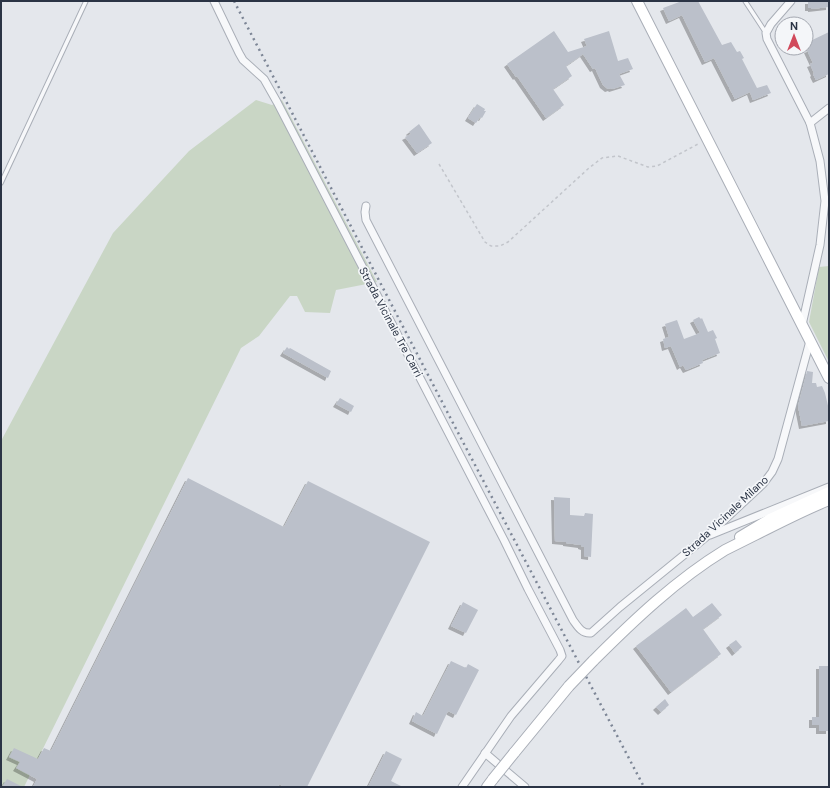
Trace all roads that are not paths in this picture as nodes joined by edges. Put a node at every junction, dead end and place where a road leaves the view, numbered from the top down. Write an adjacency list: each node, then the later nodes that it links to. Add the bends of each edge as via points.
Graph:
1 (86, 1): 9 (lane)
2 (214, 1): 18 (street, Strada Vicinale Tre Carri, via 239,52 264,79 277,102 560,650 562,656 511,716)
3 (637, 1): 11 (main road)
4 (745, 1): 6 (lane)
5 (791, 1): 6 (street)
6 (766, 33): 8 (street)
7 (829, 108): 8 (street)
8 (810, 123): 11 (street, via 820,161 825,201 820,245)
9 (1, 183)
10 (366, 206): 16 (street, Strada Vicinale Milano, via 366,220 573,620 582,631 592,633)
11 (802, 325): 12 (main road)
12 (810, 341): 13 (main road); 16 (street, Strada Vicinale Milano, via 778,459 772,472 763,484)
13 (829, 378)
14 (828, 488): 16 (street); 17 (main road, via 753,528 735,540)
15 (829, 500): 17 (main road)
16 (706, 537)
17 (726, 550): 19 (main road, bridge, via 684,579 619,635 569,686)
18 (485, 753): 20 (street); 21 (street)
19 (490, 783)
20 (462, 787)
21 (525, 787)

